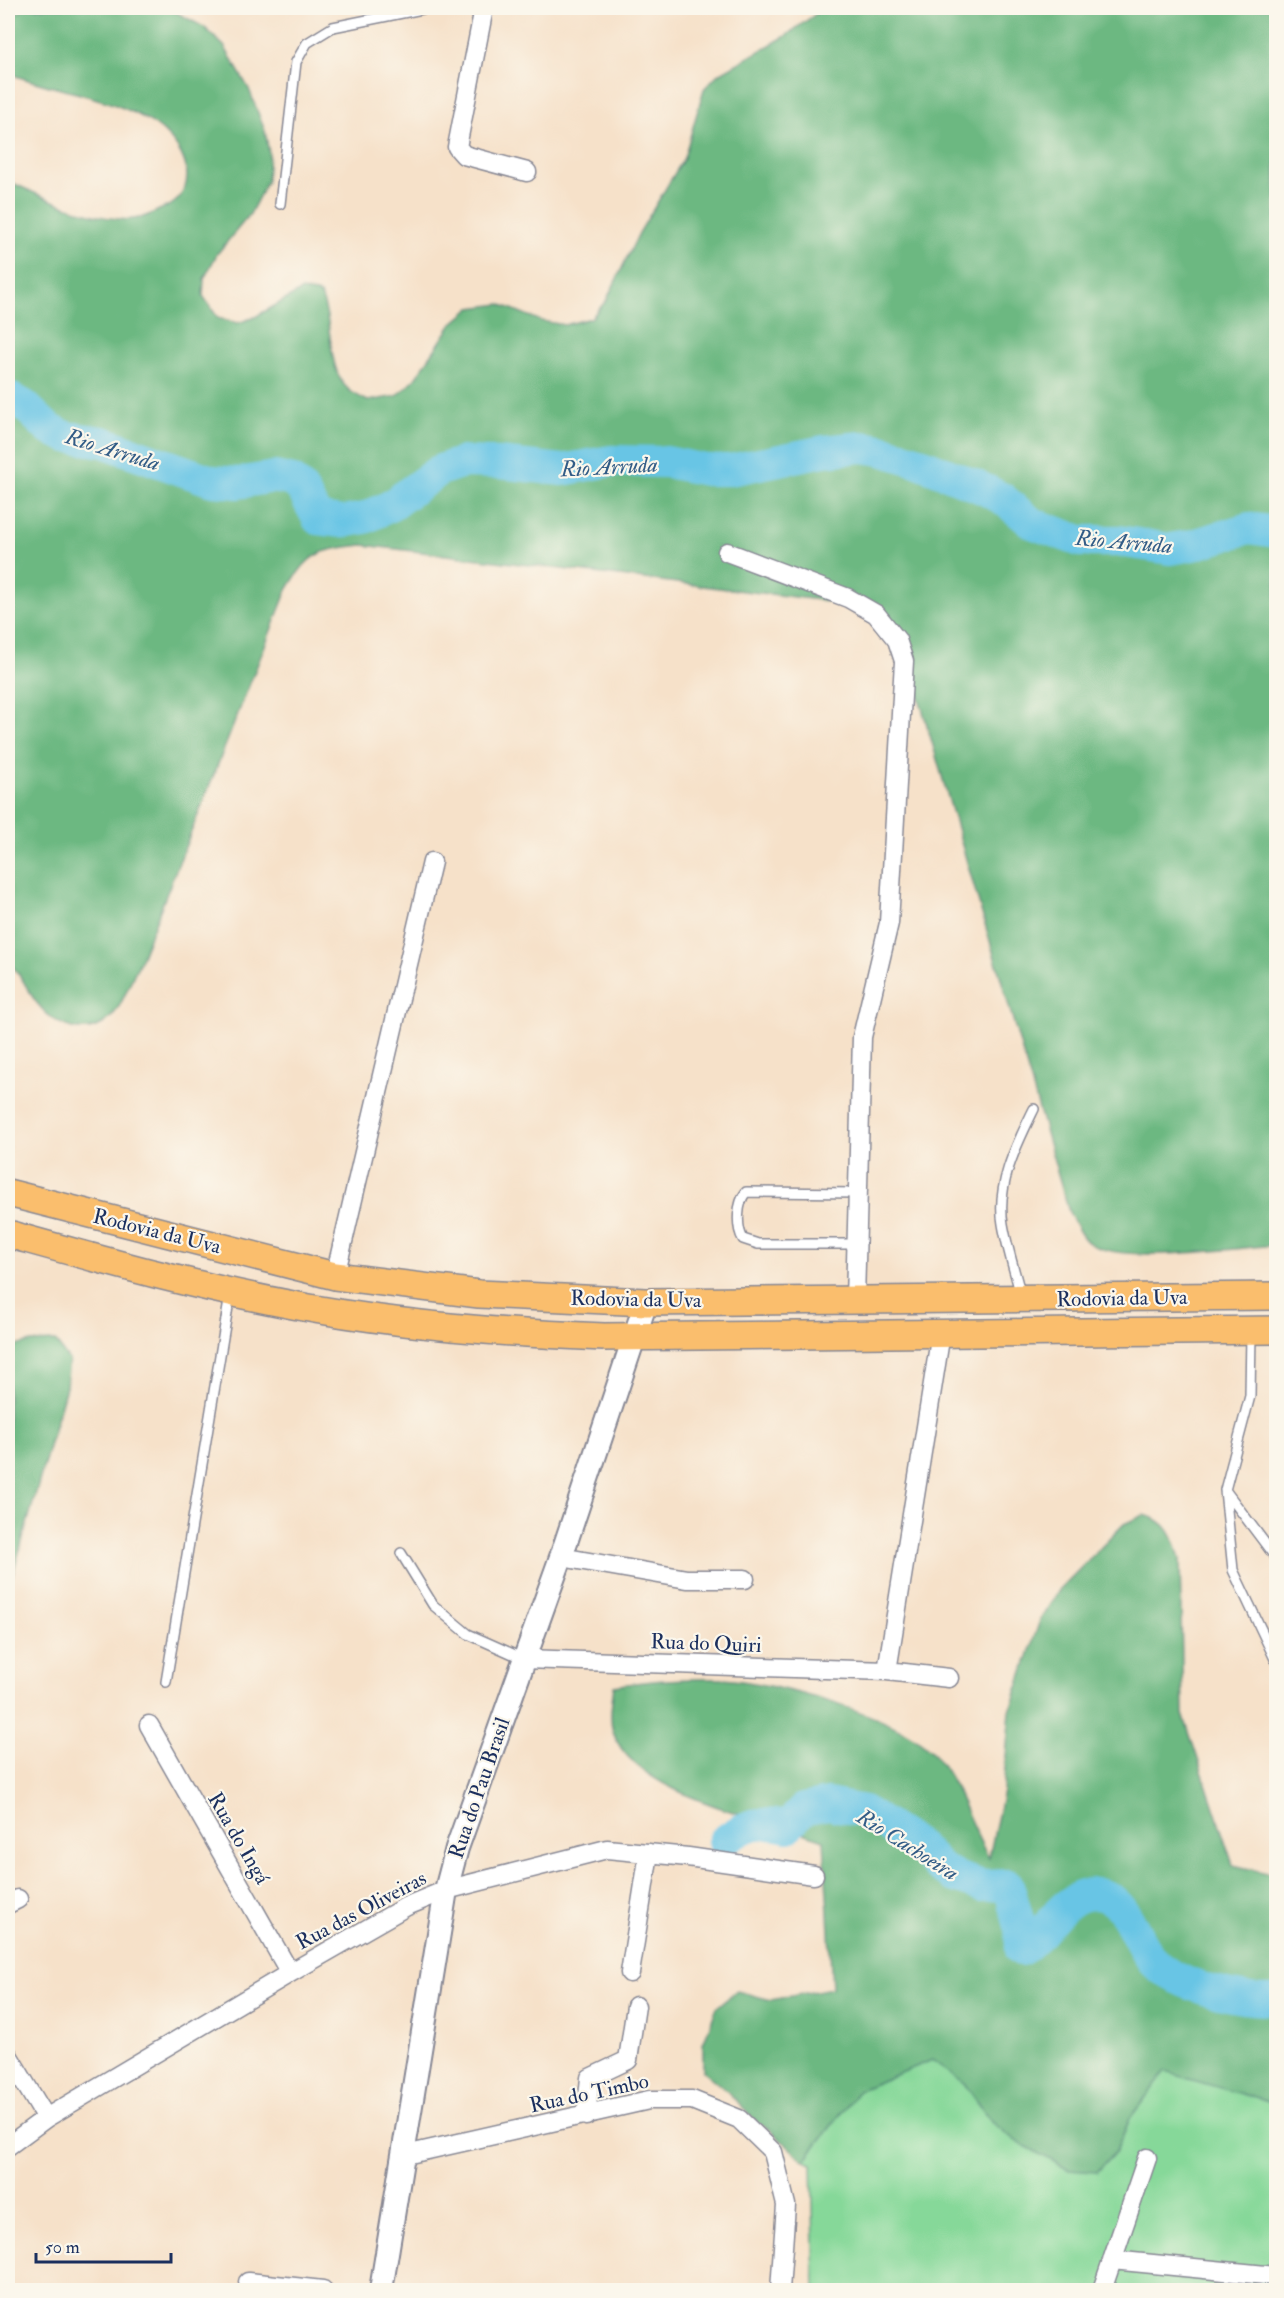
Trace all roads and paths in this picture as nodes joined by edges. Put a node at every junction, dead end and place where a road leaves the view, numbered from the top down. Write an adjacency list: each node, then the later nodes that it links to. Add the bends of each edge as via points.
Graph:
1 (427, 8): 4 (lane, via 333,27 307,43 296,62)
2 (484, 8): 3 (street, via 457,147 464,155)
3 (527, 172)
4 (280, 204)
5 (727, 552): 9 (street, via 848,598 876,614 897,640 904,661 889,923 862,1037)
6 (432, 862): 12 (street)
7 (1034, 1109): 15 (lane, via 1016,1145 1002,1193 1003,1223)
8 (8, 1193): 12 (main road, Rodovia da Uva)
9 (858, 1193): 11 (street); 11 (lane, via 746,1192 741,1198 738,1231 743,1239 758,1244)
10 (8, 1234): 13 (main road, Rodovia da Uva)
11 (856, 1244): 16 (street)
12 (335, 1276): 17 (main road, Rodovia da Uva, via 479,1294)
13 (230, 1292): 20 (main road, Rodovia da Uva, via 414,1324 525,1334); 30 (lane)
14 (1276, 1296): 15 (main road, Rodovia da Uva)
15 (1021, 1299): 16 (main road, Rodovia da Uva)
16 (855, 1300): 17 (main road, Rodovia da Uva)
17 (646, 1302): 20 (street, Rua do Pau Brasil)
18 (1264, 1330): 19 (main road, Rodovia da Uva); 21 (lane)
19 (941, 1333): 20 (main road, Rodovia da Uva); 28 (street)
20 (636, 1336): 23 (street, Rua do Pau Brasil)
21 (1225, 1490): 24 (lane); 27 (lane, via 1233,1570)
22 (401, 1553): 26 (lane, via 433,1605 468,1634)
23 (561, 1557): 25 (street, via 687,1579); 26 (street, Rua do Pau Brasil)
24 (1276, 1558)
25 (745, 1579)
26 (524, 1659): 28 (street, Rua do Quiri); 34 (street, Rua do Pau Brasil, via 457,1848)
27 (1276, 1660)
28 (887, 1671): 29 (street, Rua do Quiri)
29 (949, 1678)
30 (166, 1682)
31 (149, 1725): 35 (street, Rua do Ingá)
32 (649, 1853): 33 (street, Rua das Oliveiras); 34 (street, Rua das Oliveiras, via 607,1850); 36 (street)
33 (814, 1875)
34 (446, 1890): 35 (street, Rua das Oliveiras, via 407,1906); 42 (street, Rua do Pau Brasil)
35 (290, 1973): 40 (street, Rua das Oliveiras)
36 (630, 1973)
37 (636, 2006): 39 (street, via 628,2060 590,2078)
38 (8, 2055): 40 (street)
39 (586, 2116): 42 (street, Rua do Timbo); 49 (street, Rua do Timbo, via 649,2100 692,2100 739,2119 773,2152 786,2205)
40 (46, 2118): 41 (street, Rua das Oliveiras)
41 (8, 2146)
42 (401, 2156): 48 (street, Rua do Pau Brasil)
43 (1147, 2158): 44 (street)
44 (1112, 2260): 45 (street); 50 (street)
45 (1276, 2276)
46 (248, 2282): 47 (street)
47 (323, 2290)
48 (381, 2290)
49 (780, 2290)
50 (1102, 2290)

